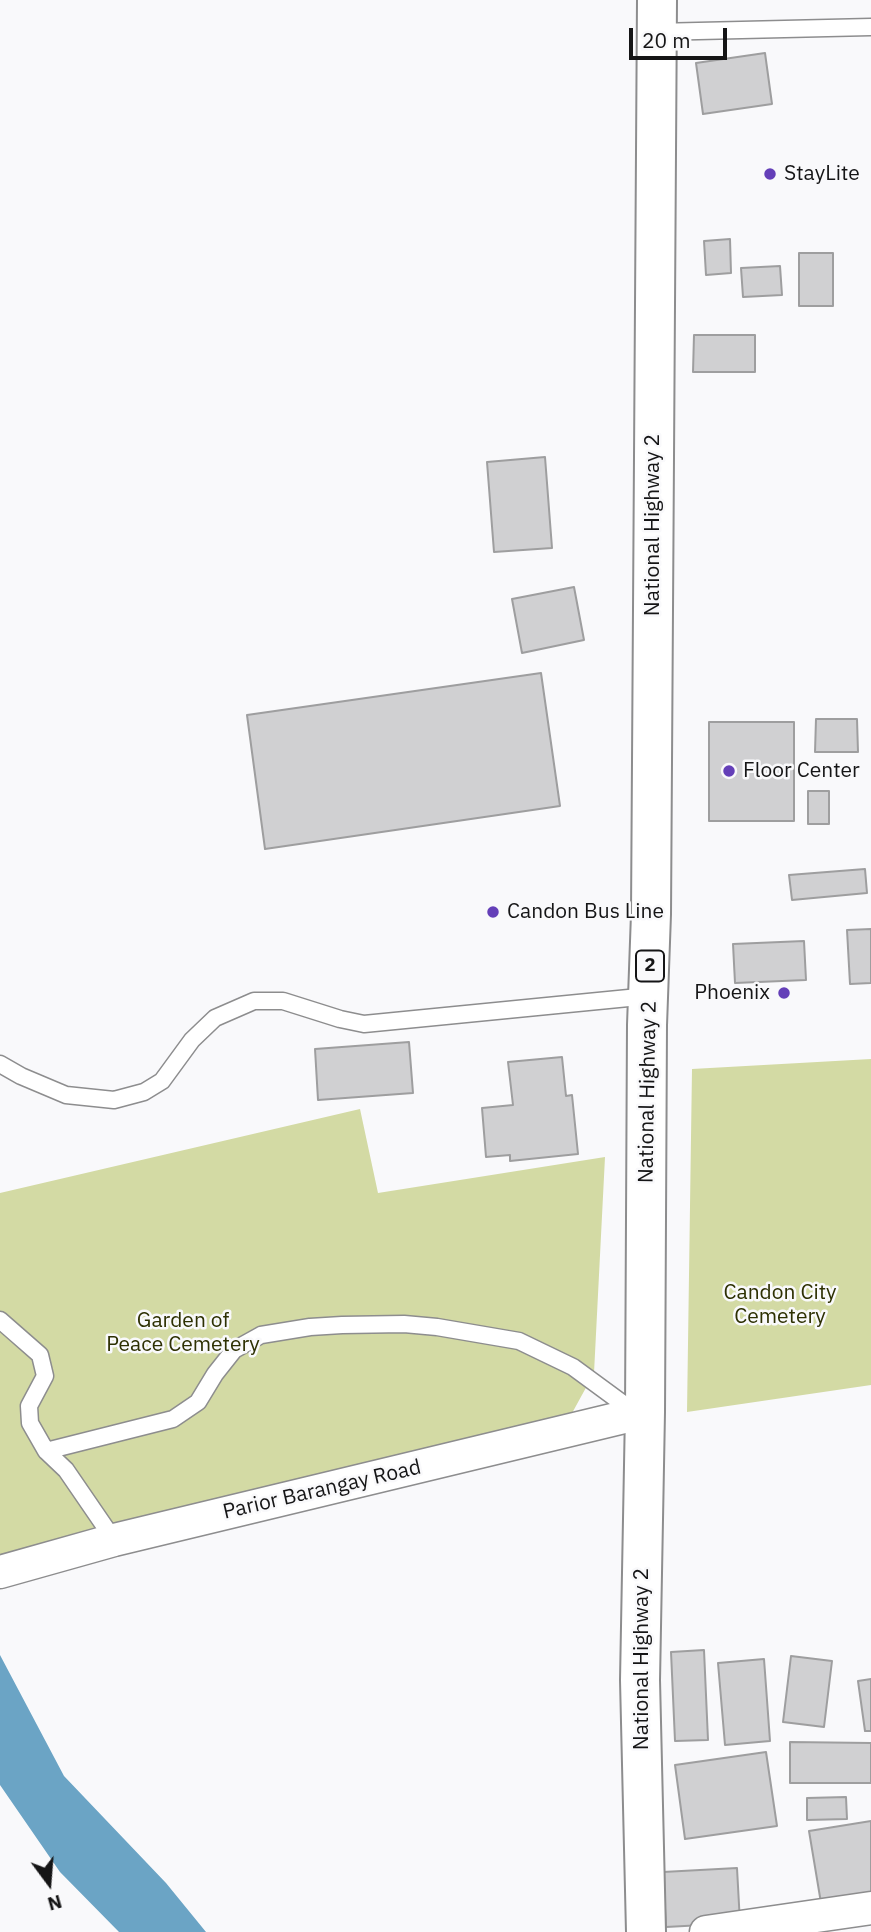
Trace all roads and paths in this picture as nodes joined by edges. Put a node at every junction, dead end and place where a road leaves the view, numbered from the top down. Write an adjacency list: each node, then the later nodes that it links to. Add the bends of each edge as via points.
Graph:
1 (656, 16): 2 (lane); 3 (main road, National Highway 2 / 2)
2 (871, 27)
3 (649, 996): 4 (lane, via 364,1024 284,1001 254,1001 215,1018 162,1081 144,1092 114,1100 66,1095); 6 (main road, National Highway 2 / 2)
4 (0, 1064)
5 (0, 1320): 7 (lane, via 40,1355 45,1376 29,1406 30,1423)
6 (641, 1413): 7 (lane, via 573,1367 519,1341 404,1324 310,1327 261,1335 234,1350 198,1402 173,1419); 8 (street, Parior Barangay Road); 11 (main road, National Highway 2 / 2, via 640,1680)
7 (46, 1451): 8 (lane, via 66,1470)
8 (114, 1539): 9 (street, Parior Barangay Road)
9 (0, 1572)
10 (871, 1908): 12 (street)
11 (646, 1932)
12 (706, 1932)

